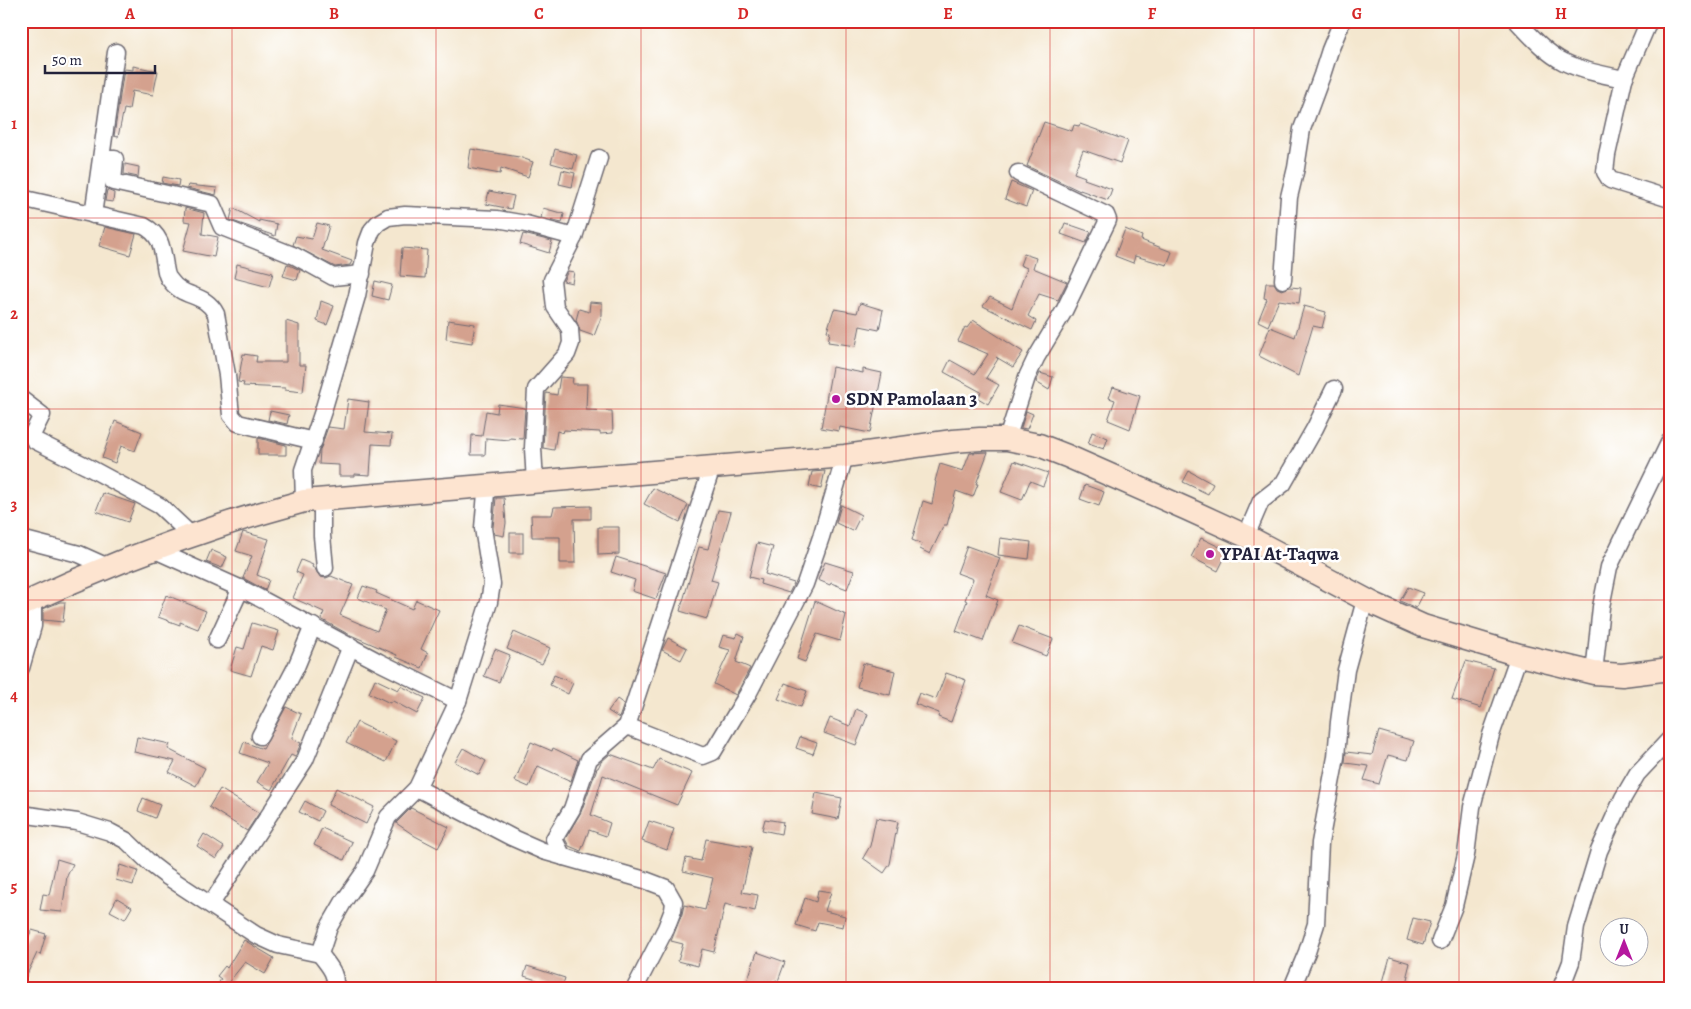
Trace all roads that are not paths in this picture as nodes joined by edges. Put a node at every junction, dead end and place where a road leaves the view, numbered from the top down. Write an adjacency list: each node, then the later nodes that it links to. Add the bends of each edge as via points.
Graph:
1 (1329, 21): 5 (street)
2 (1342, 21): 5 (street)
3 (1517, 21): 7 (street, via 1541,46 1563,62)
4 (1649, 21): 7 (street)
5 (1334, 38): 16 (street, via 1302,128 1289,196)
6 (116, 52): 9 (street)
7 (1624, 79): 12 (street, via 1605,172 1610,180)
8 (599, 158): 14 (street)
9 (102, 159): 13 (street); 15 (street, via 114,159 113,182 212,204 222,227 295,256 333,277)
10 (1018, 173): 19 (street, via 1106,215 1108,220 1064,311 1027,377)
11 (21, 198): 13 (street)
12 (1670, 199)
13 (93, 215): 21 (street, via 144,226 154,232 171,283 212,305 227,374 231,415 238,423)
14 (574, 237): 15 (street, via 497,219 388,217 372,230); 24 (street, via 552,280 555,307 570,329 571,342 567,354 536,389)
15 (362, 274): 21 (street)
16 (1283, 280)
17 (1334, 390): 28 (street, via 1283,484 1261,501)
18 (21, 398): 27 (street, via 42,415 32,435 34,440 160,506)
19 (1007, 439): 22 (street, via 953,441); 28 (street, via 1039,445 1068,456)
20 (1670, 440): 42 (street, via 1609,567)
21 (314, 441): 26 (street, via 303,470)
22 (845, 456): 23 (street); 44 (street, via 805,584 749,692 713,752 704,756)
23 (712, 467): 24 (street); 44 (street)
24 (535, 483): 25 (street)
25 (493, 487): 26 (street); 43 (street, via 486,493 483,528 492,584)
26 (313, 501): 27 (street, via 224,524); 32 (street, via 322,536)
27 (192, 536): 30 (street)
28 (1246, 536): 34 (street)
29 (21, 540): 31 (street, via 79,554)
30 (155, 550): 31 (street); 33 (street)
31 (108, 566): 35 (street)
32 (325, 568)
33 (241, 588): 36 (street); 37 (street)
34 (1366, 600): 39 (street, via 1423,626); 55 (street, via 1346,670 1336,757 1320,843 1316,924)
35 (27, 602): 40 (street, via 34,626)
36 (313, 626): 38 (street); 45 (street)
37 (217, 640)
38 (350, 646): 43 (street); 50 (street, via 305,760)
39 (1519, 655): 42 (street); 51 (street, via 1491,735 1472,807 1466,855 1454,906)
40 (21, 668)
41 (1670, 669): 42 (street, via 1622,675)
42 (1594, 673)
43 (458, 701): 47 (street)
44 (627, 726): 49 (street, via 589,759 572,809 554,839)
45 (260, 736)
46 (1670, 739): 56 (street, via 1637,774 1598,851 1576,927 1571,962)
47 (417, 788): 49 (street, via 511,837 543,852); 52 (street, via 388,817 365,871 329,927)
48 (21, 814): 50 (street, via 77,822 110,832 127,842 165,875)
49 (563, 857): 54 (street, via 645,880 666,888 670,894 673,910)
50 (211, 904): 52 (street, via 267,940)
51 (1440, 941)
52 (320, 954): 53 (street, via 336,978)
53 (335, 988)
54 (635, 988)
55 (1292, 988)
56 (1561, 988)

